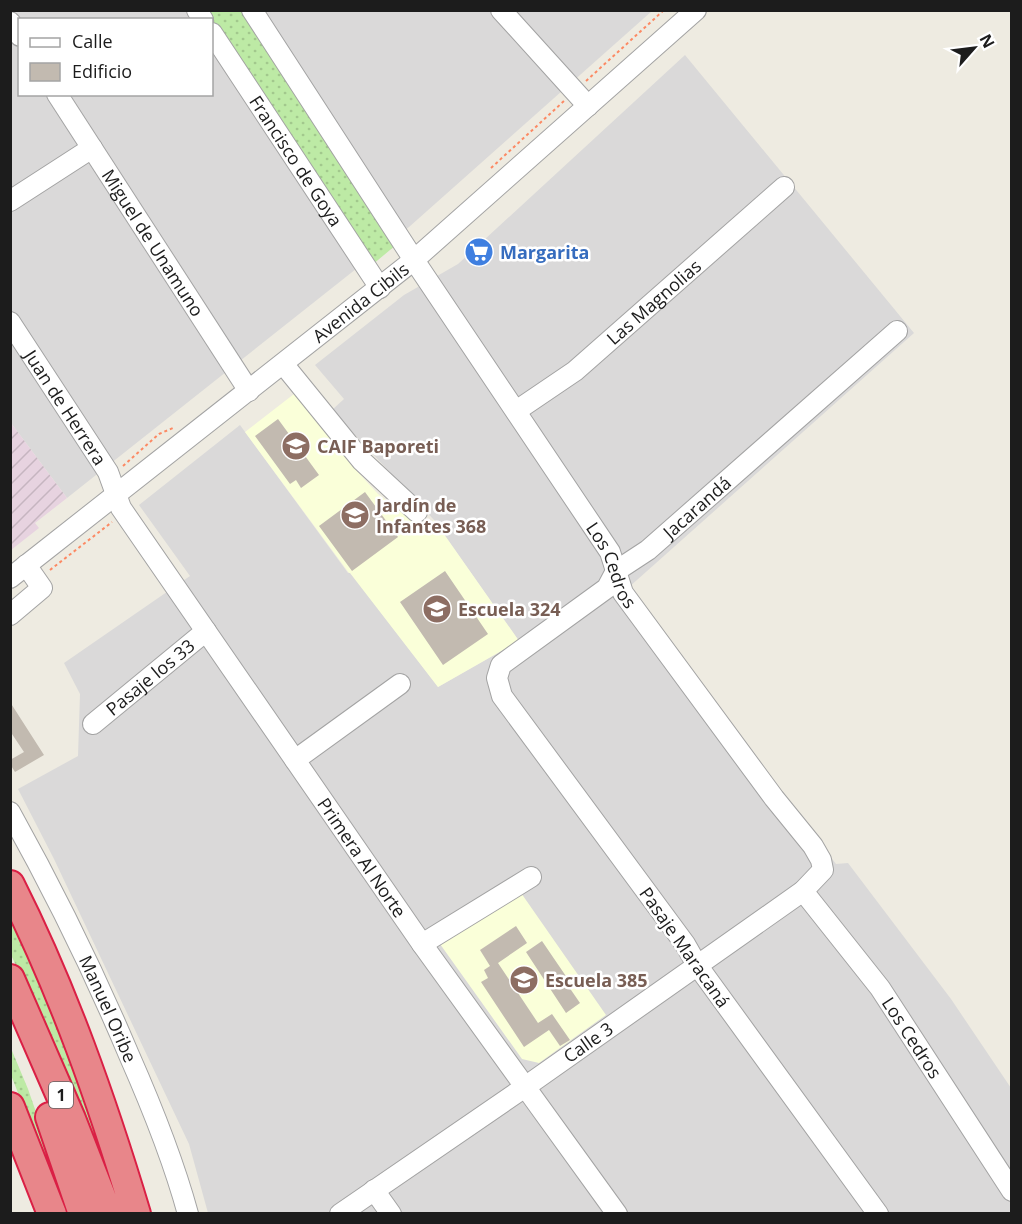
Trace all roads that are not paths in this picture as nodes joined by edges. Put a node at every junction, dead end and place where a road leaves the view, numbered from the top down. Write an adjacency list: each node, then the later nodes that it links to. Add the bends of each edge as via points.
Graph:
1 (252, 10): 10 (street)
2 (501, 10): 6 (street)
3 (696, 10): 6 (street, Avenida Cibils)
4 (213, 35): 11 (street, Francisco de Goya)
5 (58, 96): 7 (street, Miguel de Unamuno)
6 (588, 106): 10 (street, Avenida Cibils)
7 (92, 148): 9 (street); 15 (street, Miguel de Unamuno)
8 (784, 187): 16 (street, Las Magnolias, via 574,371)
9 (10, 201)
10 (414, 260): 11 (street, Avenida Cibils); 16 (street, Los Cedros)
11 (380, 288): 14 (street, Avenida Cibils)
12 (10, 322): 17 (street, Juan de Herrera, via 108,472)
13 (897, 331): 20 (street, Jacarandá, via 648,550)
14 (284, 365): 15 (street, Avenida Cibils); 18 (street, via 362,461)
15 (249, 392): 17 (street, Avenida Cibils)
16 (516, 411): 20 (street, Los Cedros, via 610,552)
17 (117, 495): 19 (street, Avenida Cibils); 23 (street, Primera Al Norte, via 121,508)
18 (417, 512)
19 (26, 565): 21 (street, Avenida Cibils); 22 (street, via 42,588)
20 (616, 571): 24 (street, Jacarandá, via 607,588 501,665); 29 (street, Los Cedros, via 623,593)
21 (10, 578)
22 (10, 615)
23 (206, 631): 26 (street, Pasaje los 33); 27 (street, Primera Al Norte)
24 (497, 678): 34 (street, Pasaje Maracaná, via 502,696)
25 (400, 684): 27 (street)
26 (93, 724)
27 (295, 760): 33 (street, Primera Al Norte)
28 (10, 812): 45 (street, Manuel Oribe, via 106,1000 163,1135)
29 (821, 860): 32 (street, Calle 3, via 823,870)
30 (531, 877): 33 (street)
31 (10, 885): 44 (highway, via 60,994 113,1136)
32 (804, 891): 34 (street, Calle 3); 40 (street, Los Cedros, via 880,988)
33 (422, 945): 37 (street, Primera Al Norte)
34 (697, 965): 37 (street, Calle 3); 49 (street, Pasaje Maracaná)
35 (10, 979): 43 (highway, 1)
36 (10, 1020): 42 (highway, 1, via 54,1126)
37 (525, 1087): 39 (street, Calle 3); 48 (street, Primera Al Norte)
38 (10, 1107): 41 (highway)
39 (374, 1190): 46 (street, Calle 3); 47 (street)
40 (1011, 1191)
41 (52, 1214)
42 (83, 1214)
43 (108, 1214)
44 (136, 1214)
45 (188, 1214)
46 (340, 1214)
47 (391, 1214)
48 (618, 1214)
49 (878, 1214)

